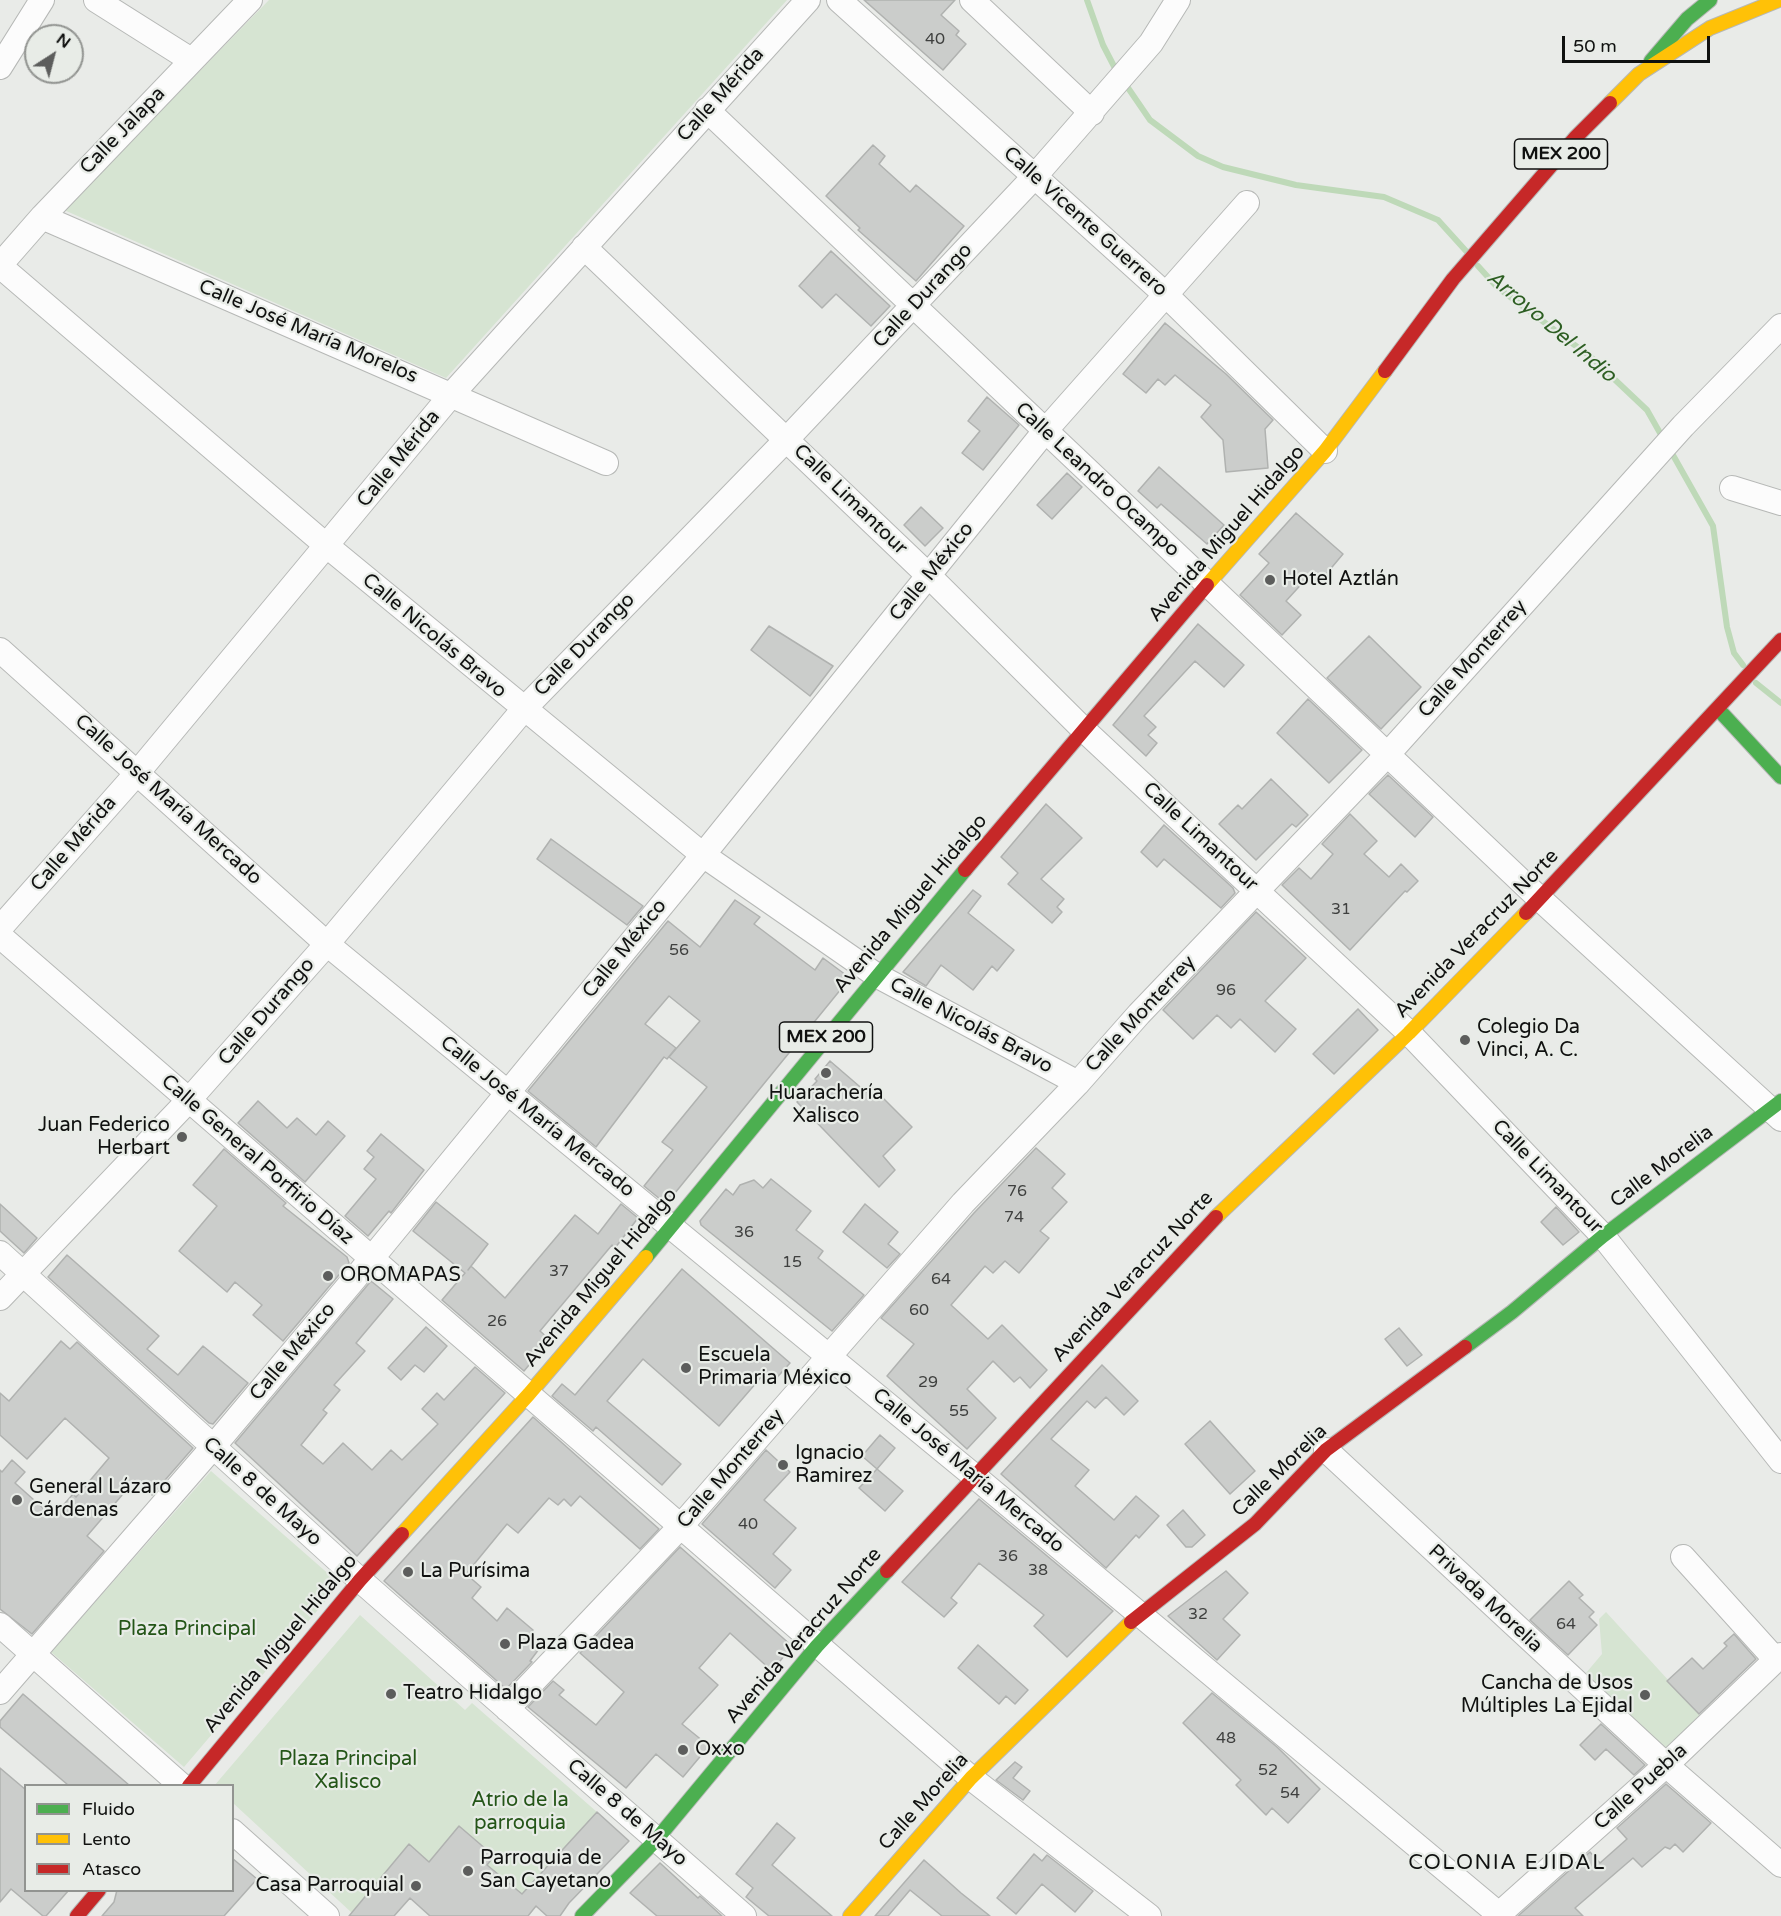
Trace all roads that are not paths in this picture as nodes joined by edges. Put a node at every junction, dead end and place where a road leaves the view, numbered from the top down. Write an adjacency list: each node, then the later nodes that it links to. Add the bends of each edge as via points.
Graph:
1 (42, 0): 11 (street)
2 (96, 0): 10 (street)
3 (250, 0): 10 (street, Calle Jalapa)
4 (808, 0): 14 (street, Calle Mérida)
5 (839, 0): 15 (street, Calle Vicente Guerrero)
6 (972, 0): 13 (street)
7 (1178, 0): 13 (street, Calle Durango, via 1150,43)
8 (1710, 0): 12 (main road, via 1687,19)
9 (1779, 0): 12 (main road, via 1710,28)
10 (191, 60): 17 (street, Calle Jalapa)
11 (0, 67)
12 (1638, 74): 26 (main road, Avenida Miguel Hidalgo / MEX 200, via 1575,138 1453,279)
13 (1099, 105): 15 (street, Calle Durango)
14 (707, 110): 18 (street, Calle Mérida); 21 (street, Calle Leandro Ocampo)
15 (1035, 176): 20 (street, Calle Vicente Guerrero); 21 (street, Calle Durango)
16 (1247, 203): 20 (street, Calle México)
17 (42, 217): 19 (street, Calle Jalapa); 23 (street, Calle José María Morelos)
18 (584, 246): 23 (street, Calle Mérida); 25 (street, Calle Limantour)
19 (0, 265): 30 (street, Calle Nicolás Bravo)
20 (1165, 294): 24 (street, Calle México); 26 (street, Calle Vicente Guerrero)
21 (913, 307): 24 (street, Calle Leandro Ocampo); 25 (street, Calle Durango)
22 (1781, 326): 38 (street, Calle Monterrey, via 1649,462)
23 (452, 394): 27 (street, Calle José María Morelos); 30 (street, Calle Mérida)
24 (1046, 431): 31 (street, Calle México); 32 (street, Calle Leandro Ocampo)
25 (787, 439): 31 (street, Calle Limantour); 36 (street, Calle Durango)
26 (1325, 451): 32 (main road, Avenida Miguel Hidalgo / MEX 200)
27 (606, 463)
28 (1732, 488): 29 (street)
29 (1781, 503)
30 (327, 546): 36 (street, Calle Nicolás Bravo); 39 (street, Calle Mérida)
31 (929, 576): 37 (street, Calle Limantour); 41 (street, Calle México)
32 (1208, 584): 37 (main road, Avenida Miguel Hidalgo / MEX 200); 38 (street, Calle Leandro Ocampo)
33 (1781, 640): 35 (main road, Avenida Veracruz Norte)
34 (0, 650): 39 (street, Calle José María Mercado)
35 (1718, 709): 40 (main road); 43 (main road, Avenida Veracruz Norte)
36 (523, 710): 41 (street, Calle Nicolás Bravo); 46 (street, Calle Durango)
37 (1084, 730): 42 (street, Calle Limantour); 47 (main road, Avenida Miguel Hidalgo / MEX 200)
38 (1387, 755): 42 (street, Calle Monterrey); 43 (street, Calle Leandro Ocampo)
39 (138, 772): 44 (street, Calle Mérida); 46 (street, Calle José María Mercado)
40 (1781, 777)
41 (703, 855): 47 (street, Calle Nicolás Bravo); 50 (street, Calle México)
42 (1258, 890): 48 (street, Calle Limantour); 49 (street, Calle Monterrey)
43 (1540, 899): 48 (main road, Avenida Veracruz Norte); 52 (street, Calle Leandro Ocampo)
44 (0, 928)
45 (0, 936): 51 (street, Calle General Porfirio Díaz)
46 (327, 944): 50 (street, Calle José María Mercado); 51 (street, Calle Durango)
47 (876, 975): 49 (street, Calle Nicolás Bravo); 53 (main road, Avenida Miguel Hidalgo / MEX 200)
48 (1409, 1032): 54 (street, Calle Limantour); 64 (main road, Avenida Veracruz Norte, via 1202,1230)
49 (1078, 1083): 59 (street, Calle Monterrey, via 963,1203)
50 (506, 1094): 53 (street, Calle José María Mercado); 56 (street, Calle México)
51 (188, 1101): 56 (street, Calle General Porfirio Díaz); 57 (street, Calle Durango)
52 (1778, 1110): 54 (main road, Calle Morelia)
53 (672, 1226): 59 (street, Calle José María Mercado); 60 (main road, Avenida Miguel Hidalgo / MEX 200)
54 (1603, 1236): 62 (main road, Calle Morelia, via 1512,1312); 63 (street, Calle Limantour)
55 (0, 1253): 57 (street, Calle 8 de Mayo)
56 (372, 1258): 60 (street, Calle General Porfirio Díaz); 61 (street, Calle México)
57 (22, 1274): 58 (street, Calle Durango); 61 (street, Calle 8 de Mayo)
58 (0, 1298)
59 (829, 1356): 64 (street, Calle José María Mercado); 65 (street, Calle Monterrey)
60 (529, 1394): 65 (street, Calle General Porfirio Díaz); 67 (main road, Avenida Miguel Hidalgo / MEX 200)
61 (213, 1447): 67 (street, Calle 8 de Mayo); 71 (street, Calle México)
62 (1326, 1450): 68 (main road, Calle Morelia, via 1255,1524); 75 (street, Privada Morelia)
63 (1781, 1461)
64 (973, 1474): 68 (street, Calle José María Mercado); 70 (main road, Avenida Veracruz Norte)
65 (680, 1527): 70 (street, Calle General Porfirio Díaz); 74 (street, Calle Monterrey)
66 (1683, 1557): 72 (street)
67 (360, 1580): 74 (street, Calle 8 de Mayo); 78 (main road, Avenida Miguel Hidalgo / MEX 200)
68 (1140, 1613): 76 (main road, Calle Morelia); 83 (street, Calle José María Mercado)
69 (0, 1625): 71 (street)
70 (817, 1646): 76 (street, Calle General Porfirio Díaz); 80 (main road, Avenida Veracruz Norte)
71 (33, 1654): 73 (street, Calle México); 77 (street)
72 (1776, 1667): 75 (street, Calle Puebla)
73 (0, 1692)
74 (507, 1709): 80 (street, Calle 8 de Mayo)
75 (1666, 1765): 81 (street, Privada Morelia); 83 (street, Calle Puebla)
76 (971, 1778): 88 (main road, Calle Morelia); 89 (street, Calle General Porfirio Díaz)
77 (181, 1784)
78 (190, 1784)
79 (234, 1833): 85 (street)
80 (656, 1840): 86 (main road, Avenida Veracruz Norte); 87 (street, Calle 8 de Mayo)
81 (1781, 1865)
82 (97, 1892): 84 (main road)
83 (1499, 1915)
84 (77, 1916)
85 (327, 1916)
86 (582, 1916)
87 (744, 1916)
88 (850, 1916)
89 (1149, 1916)

